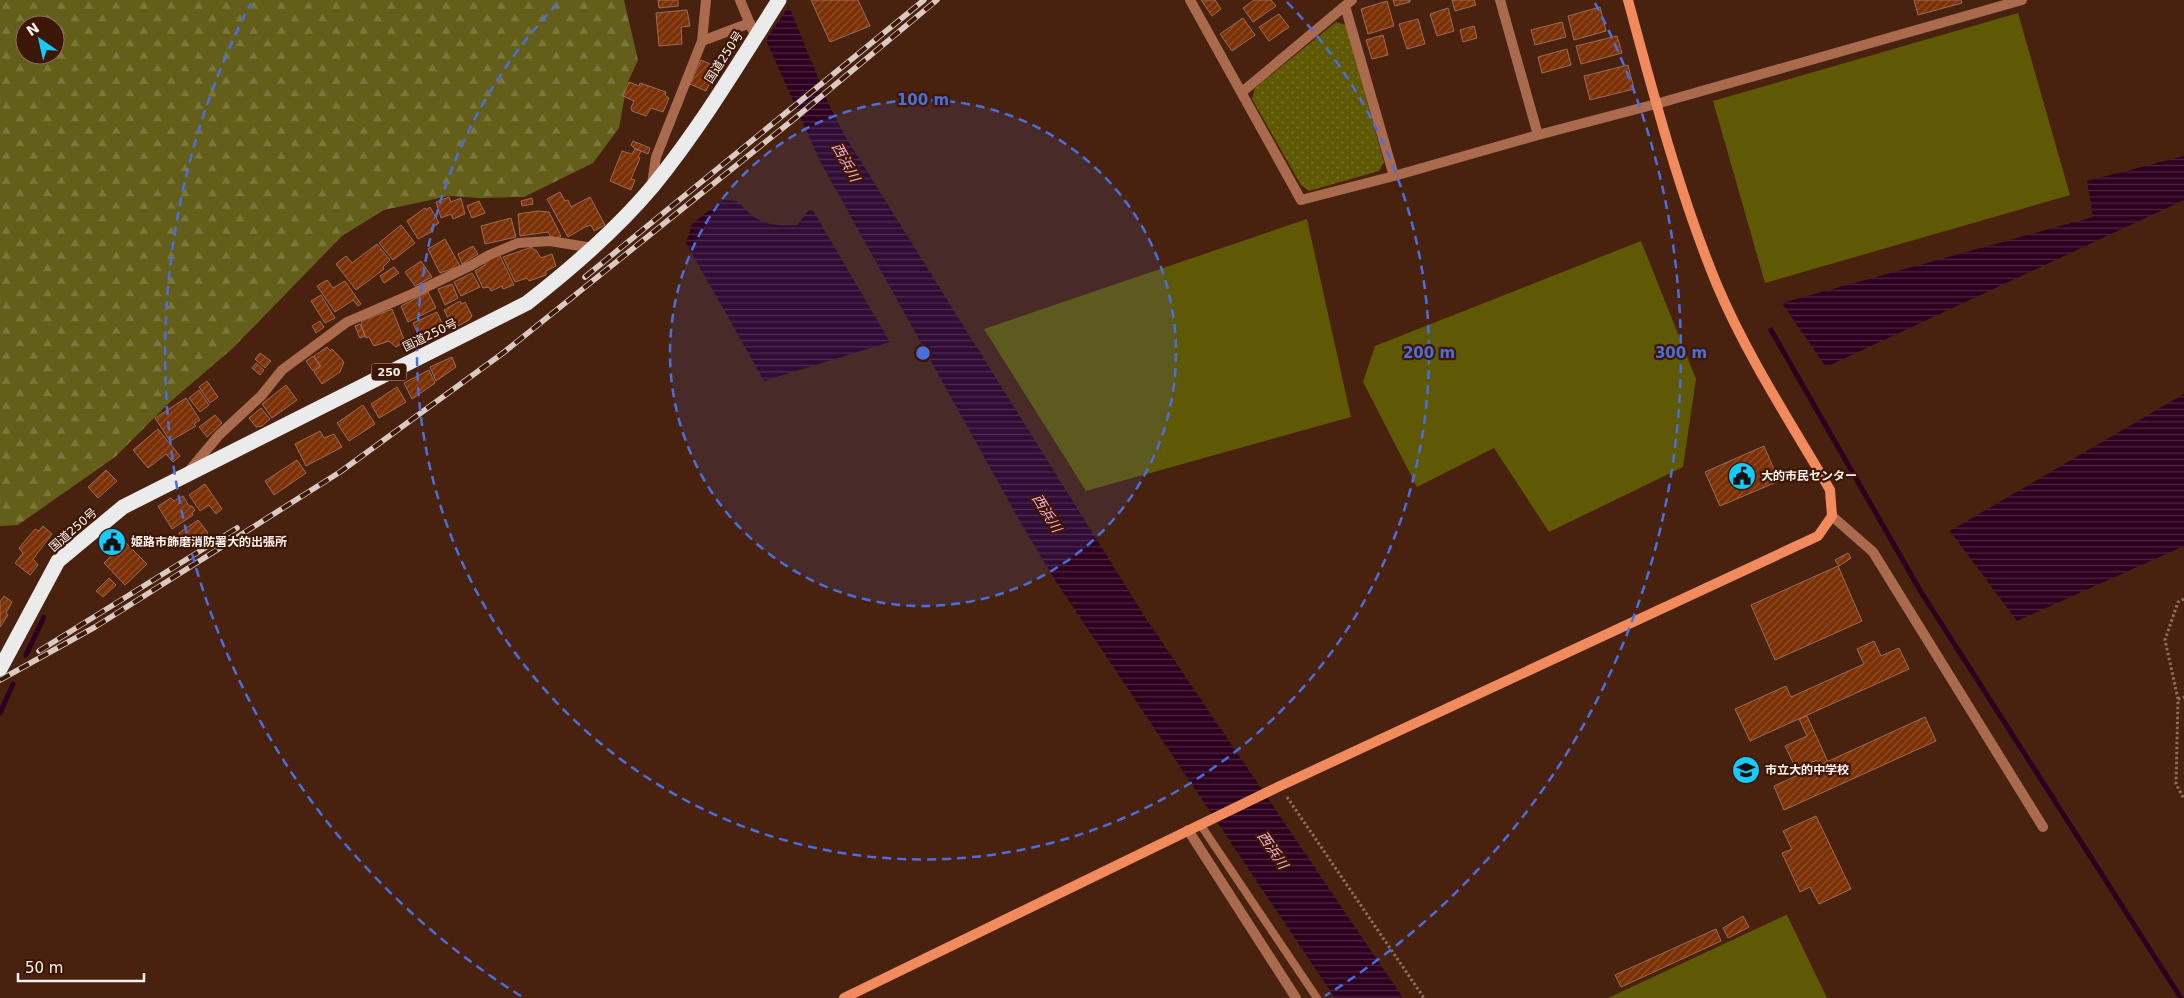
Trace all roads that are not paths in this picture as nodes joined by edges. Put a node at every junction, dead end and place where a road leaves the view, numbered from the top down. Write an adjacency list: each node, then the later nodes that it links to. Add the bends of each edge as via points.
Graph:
1 (706, 0): 11 (street)
2 (740, 0): 9 (street)
3 (779, 0): 10 (highway, 国道250号 / 250)
4 (1190, 0): 12 (street)
5 (1500, 0): 14 (street)
6 (1628, 0): 13 (street)
7 (2022, 0): 13 (street)
8 (1348, 3): 12 (street); 15 (street)
9 (750, 22): 10 (street); 11 (street)
10 (754, 39): 16 (highway, 国道250号 / 250, via 679,153)
11 (702, 42): 16 (street, via 656,157)
12 (1242, 92): 15 (street, via 1301,200)
13 (1656, 104): 14 (street); 19 (street, via 1693,222 1718,286 1747,345 1830,490)
14 (1538, 135): 15 (street)
15 (1394, 176)
16 (652, 188): 17 (highway, 国道250号 / 250)
17 (593, 248): 18 (highway, 国道250号 / 250, via 572,269 527,303); 18 (street, via 550,241 518,243 347,322 282,370 261,396 219,435)
18 (187, 474): 20 (highway, 国道250号 / 250, via 123,508 58,561)
19 (1832, 516): 21 (street, via 1818,536); 22 (street, via 1873,552)
20 (0, 669)
21 (1200, 824): 23 (street); 26 (lane)
22 (2043, 827)
23 (1188, 830): 24 (street); 25 (street)
24 (844, 998)
25 (1296, 998)
26 (1317, 998)

